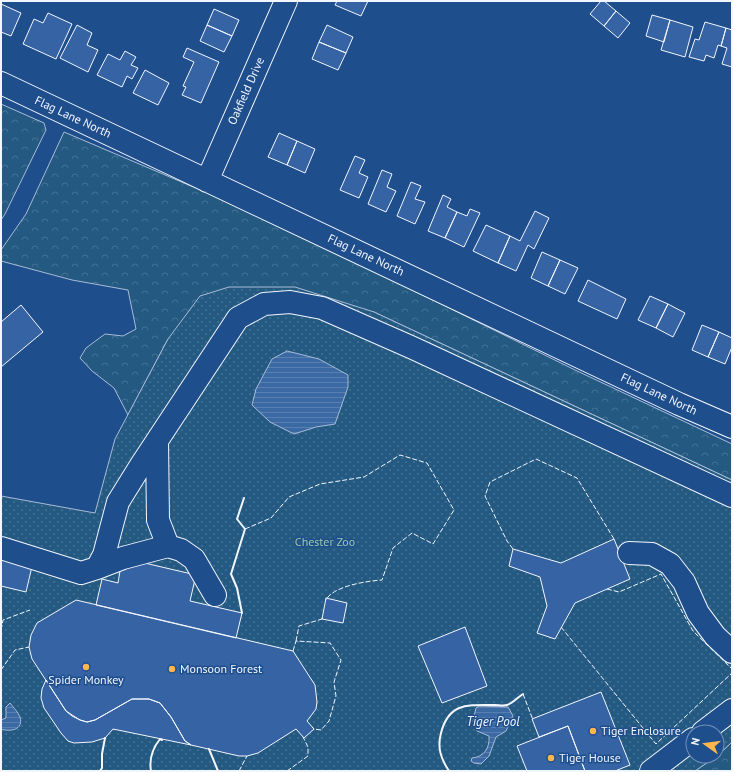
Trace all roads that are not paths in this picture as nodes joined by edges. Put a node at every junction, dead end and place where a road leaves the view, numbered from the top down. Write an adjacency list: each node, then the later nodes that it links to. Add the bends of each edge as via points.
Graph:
1 (286, 1): 3 (street, Oakfield Drive)
2 (1, 83): 3 (street, Flag Lane North)
3 (207, 181): 4 (street, Flag Lane North)
4 (732, 427)
5 (157, 441): 6 (street, via 238,318 264,304 290,302 322,308); 7 (street, via 158,520); 10 (street, via 118,502 104,555)
6 (732, 496)
7 (168, 546): 10 (street); 11 (street, via 194,559)
8 (1, 548): 10 (street, via 81,573)
9 (629, 553): 12 (street, via 652,554 670,564 684,582 698,613 715,636)
10 (97, 568)
11 (215, 595)
12 (732, 652)
13 (732, 710): 14 (street)
14 (714, 724)
15 (685, 745): 16 (street)
16 (651, 771)

